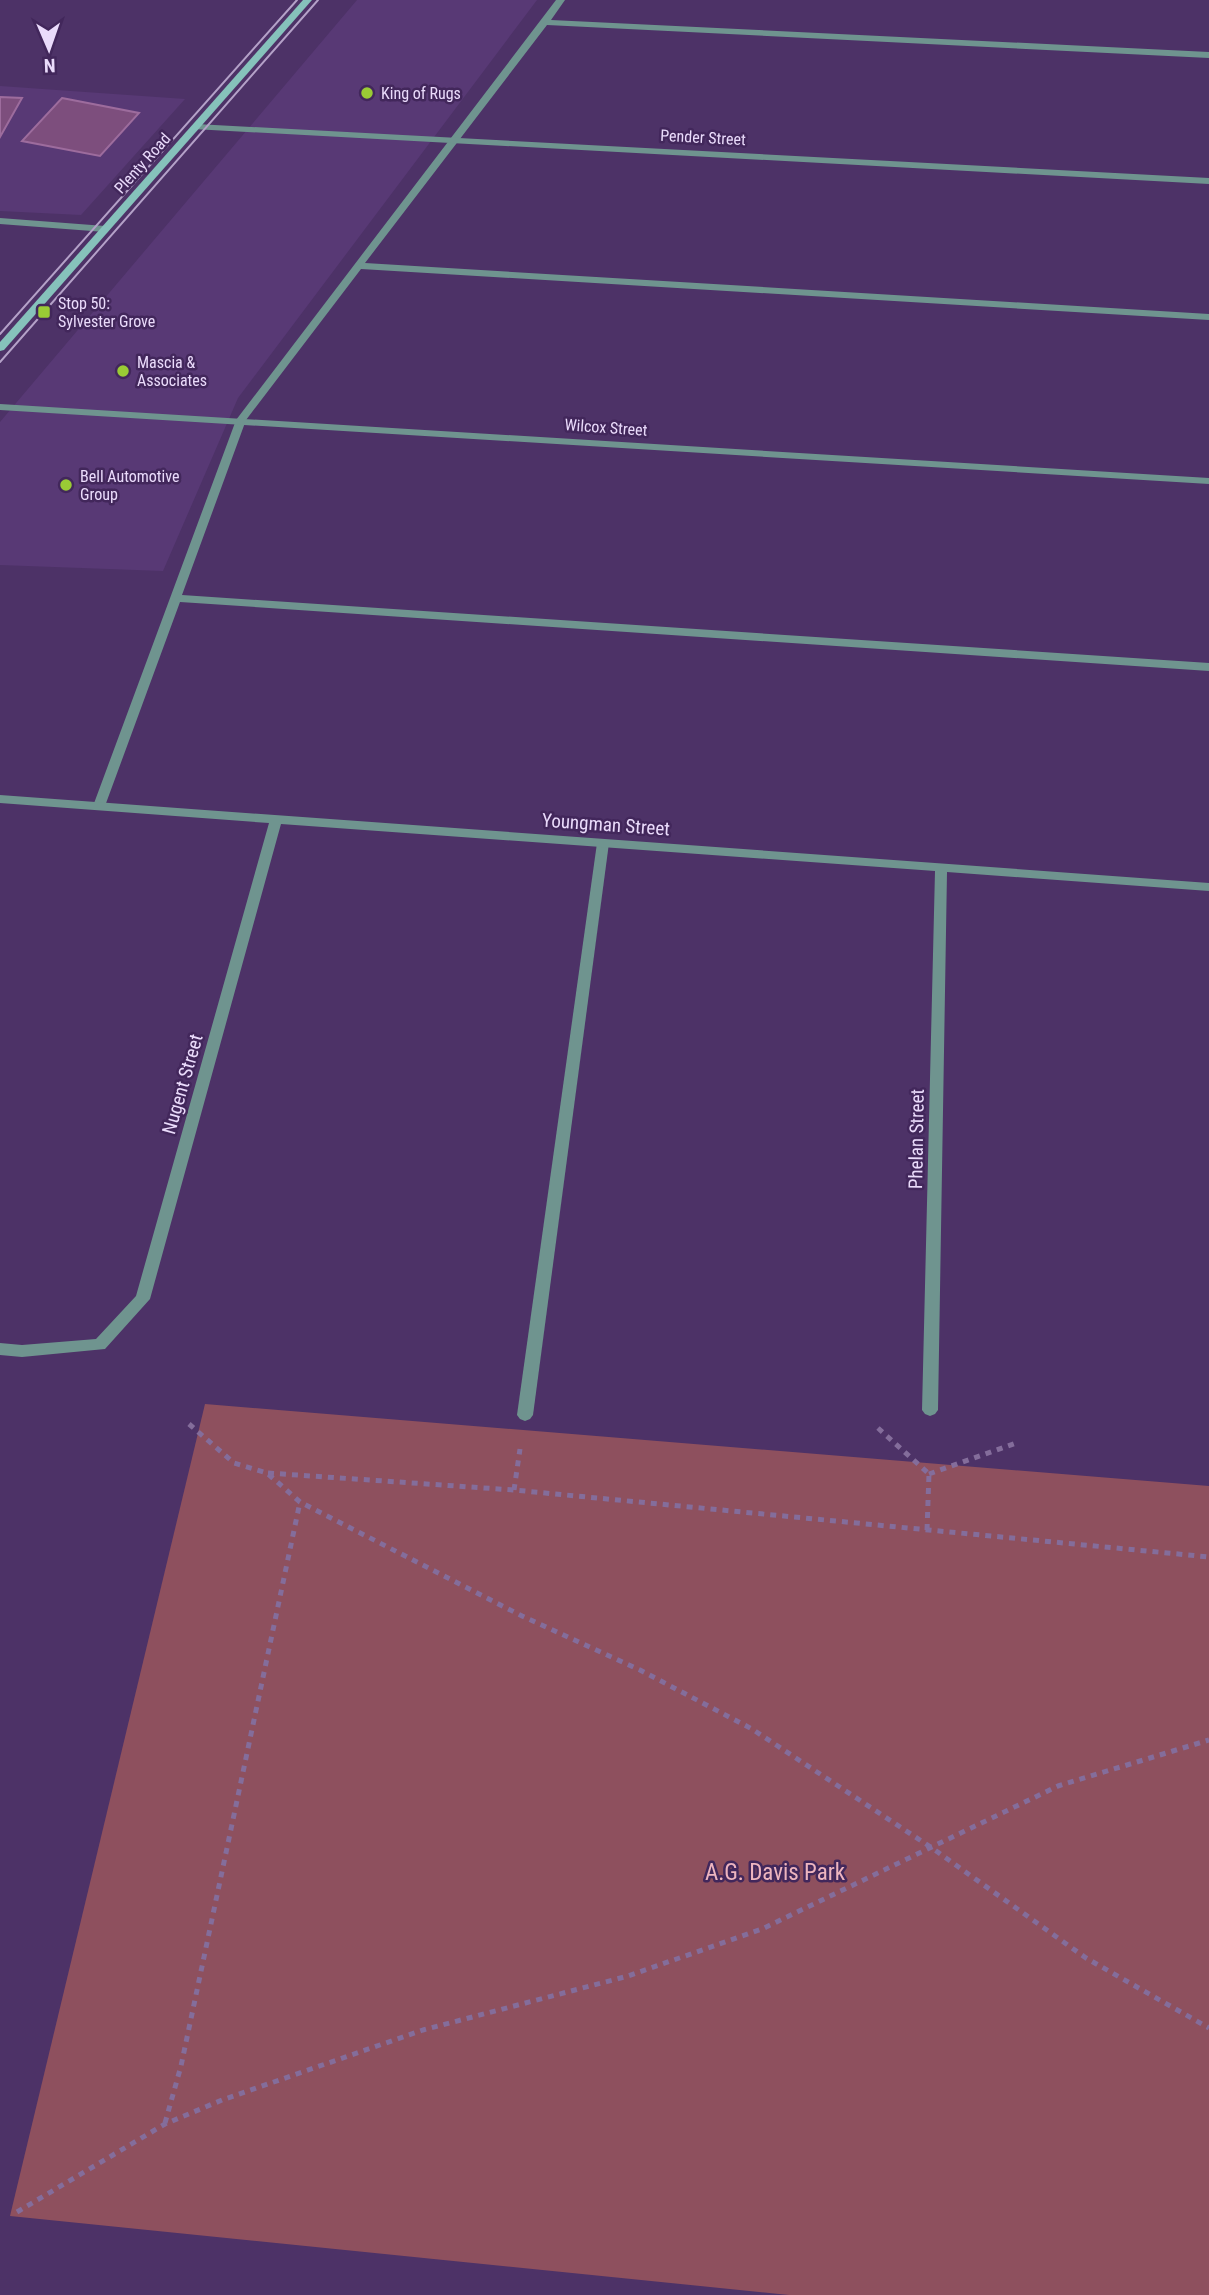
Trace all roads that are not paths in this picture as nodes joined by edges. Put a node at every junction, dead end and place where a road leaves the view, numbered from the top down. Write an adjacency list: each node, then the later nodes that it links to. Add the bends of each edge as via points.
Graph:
1 (308, 0): 5 (main road, Plenty Road)
2 (561, 0): 3 (street)
3 (544, 22): 4 (street); 6 (street)
4 (1209, 55)
5 (196, 127): 6 (street, Pender Street); 9 (main road, Plenty Road)
6 (456, 139): 7 (street, Pender Street); 10 (street)
7 (1209, 181)
8 (0, 221): 9 (street)
9 (105, 229): 12 (main road, Plenty Road)
10 (358, 266): 11 (street); 14 (street)
11 (1209, 317)
12 (0, 348)
13 (0, 407): 14 (street, Wilcox Street)
14 (241, 420): 15 (street, Wilcox Street); 16 (street)
15 (1209, 481)
16 (175, 598): 17 (street); 19 (street)
17 (1209, 667)
18 (0, 799): 19 (street, Youngman Street)
19 (99, 806): 20 (street, Youngman Street)
20 (276, 819): 21 (street, Youngman Street); 24 (street, Nugent Street, via 143,1299 100,1345)
21 (603, 843): 22 (street, Youngman Street); 26 (street)
22 (941, 868): 23 (street, Youngman Street); 25 (street, Phelan Street)
23 (1209, 887)
24 (0, 1349)
25 (930, 1410)
26 (526, 1415)

